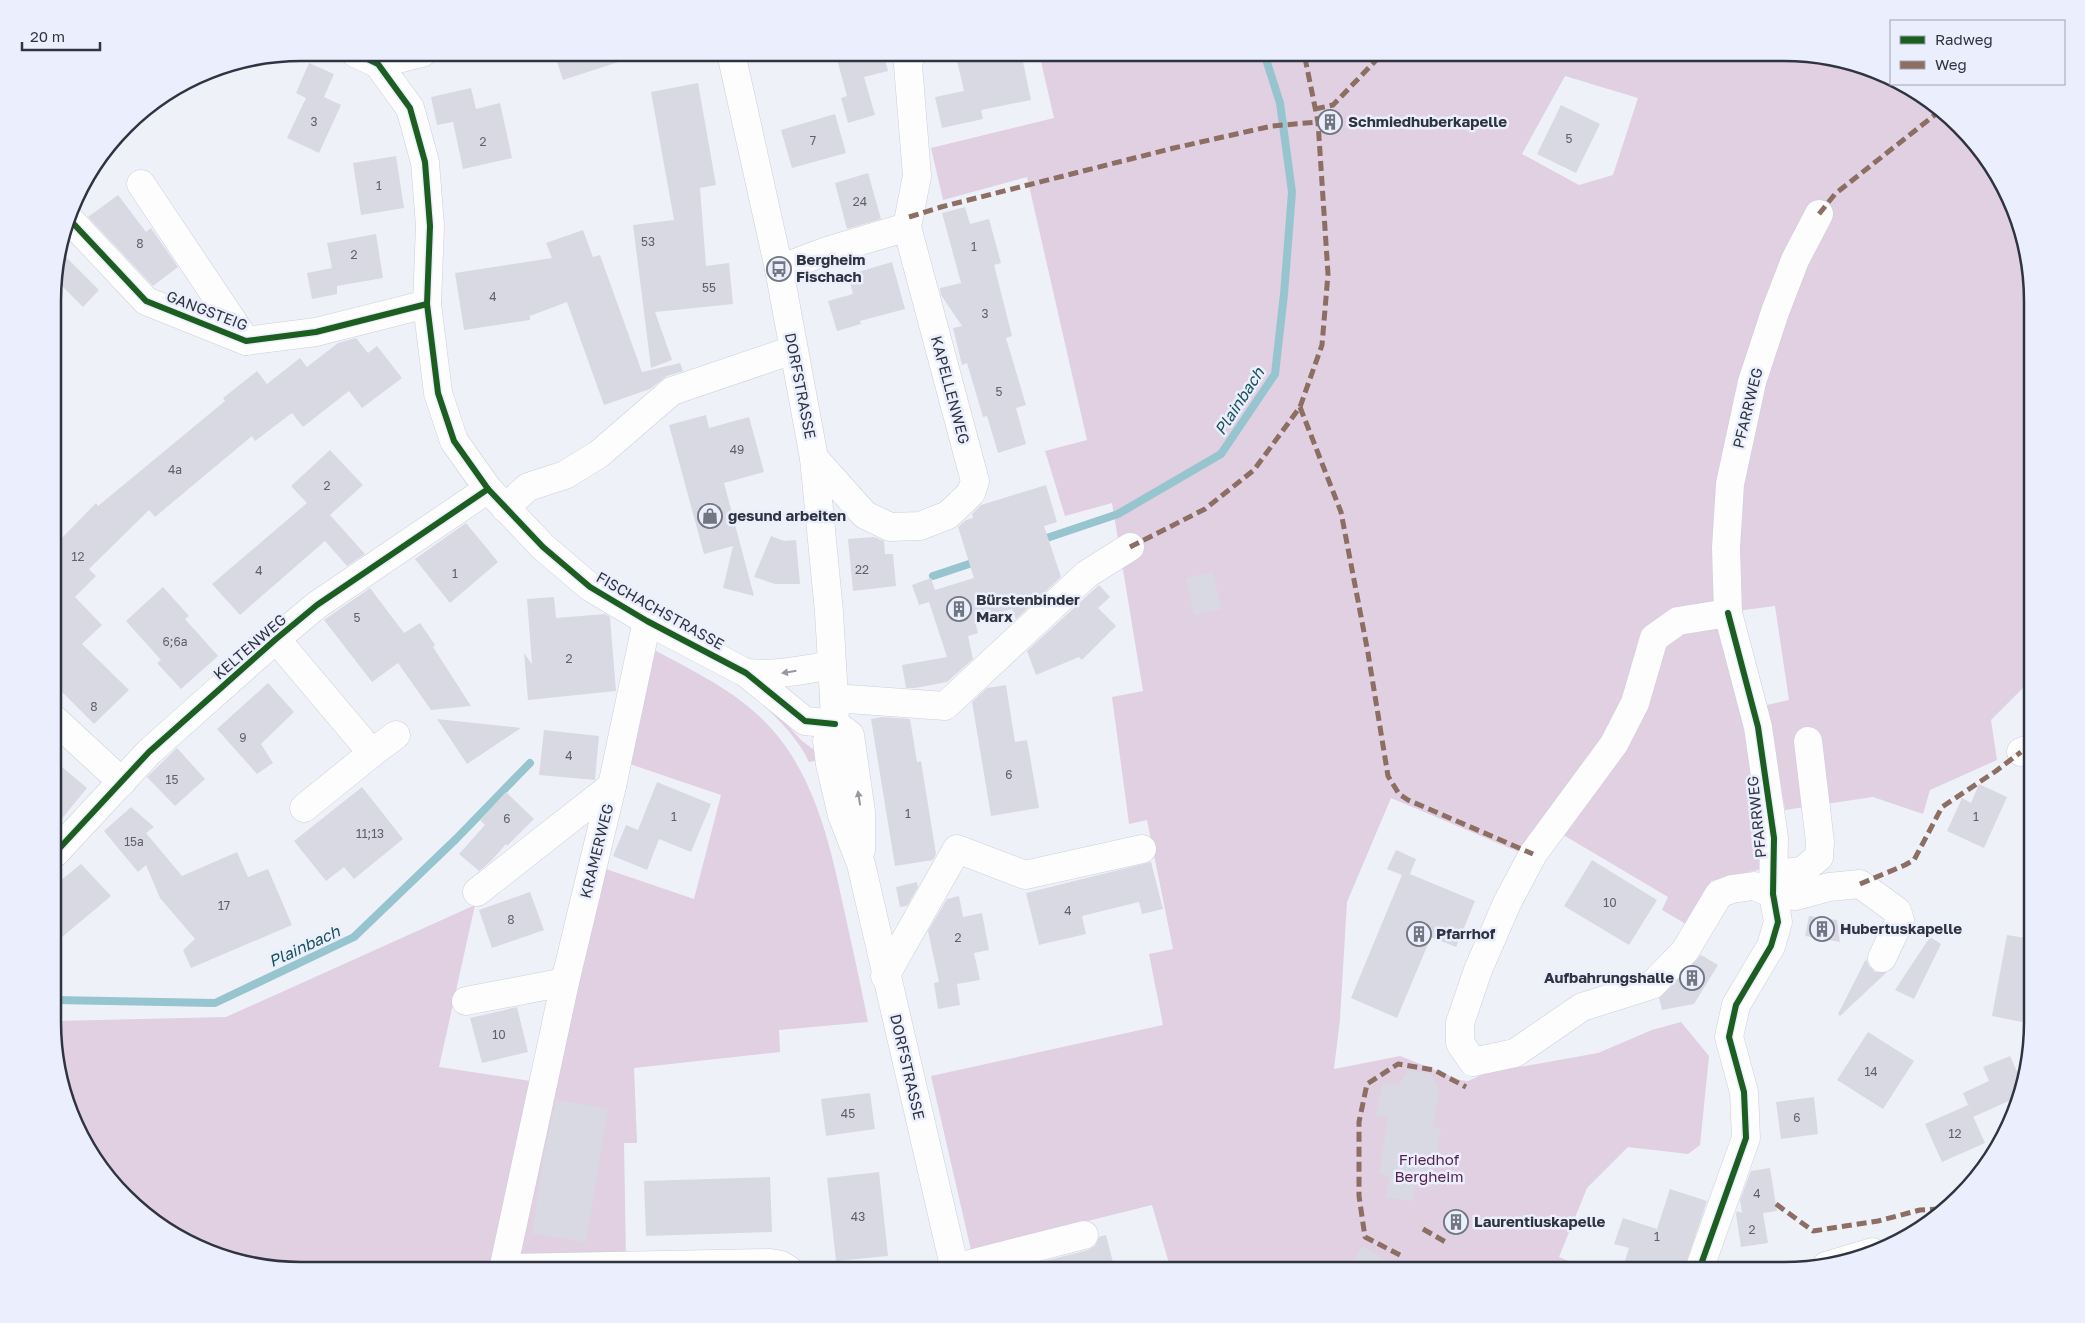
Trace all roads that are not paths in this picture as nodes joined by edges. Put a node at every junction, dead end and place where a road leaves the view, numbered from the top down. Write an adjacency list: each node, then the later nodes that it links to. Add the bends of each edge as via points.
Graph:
1 (369, 61): 9 (street, FISCHACHSTRASSE, via 410,108 425,162 430,226)
2 (733, 61): 8 (street, DORFSTRASSE)
3 (909, 61): 7 (street, via 917,176)
4 (141, 184): 10 (street)
5 (1819, 214): 15 (street, PFARRWEG, via 1795,260 1752,382 1730,484 1726,548)
6 (74, 224): 10 (street, GANGSTEIG, via 146,301)
7 (907, 227): 8 (street); 12 (street, KAPELLENWEG, via 975,481 971,493 948,515 920,526 890,527 865,515)
8 (779, 269): 11 (street, DORFSTRASSE)
9 (427, 304): 10 (street, GANGSTEIG, via 316,332); 13 (street, FISCHACHSTRASSE, via 438,392 454,441)
10 (246, 342)
11 (793, 350): 12 (street, DORFSTRASSE); 13 (street, KELTENWEG, via 672,391 598,454 564,475)
12 (814, 458): 18 (street, DORFSTRASSE)
13 (497, 499): 16 (street, FISCHACHSTRASSE, via 542,548 590,588); 17 (street, KELTENWEG, via 317,605)
14 (1130, 547): 20 (street, FISCHACHSTRASSE, via 1087,574 945,706)
15 (1728, 613): 30 (street, PFARRWEG, via 1758,726 1774,838); 30 (street, via 1678,622 1654,638 1635,703 1614,744 1545,835 1507,903 1463,1014 1460,1043 1474,1062 1515,1053 1582,1006 1652,985 1685,951 1719,894 1732,889)
16 (647, 621): 19 (street, FISCHACHSTRASSE); 26 (street, KRAMERWEG)
17 (276, 639): 24 (street); 25 (street, KELTENWEG, via 149,752)
18 (832, 665): 19 (street, FISCHACHSTRASSE, one-way to 19, via 785,674); 20 (street, DORFSTRASSE)
19 (746, 673): 20 (street, FISCHACHSTRASSE, via 805,721)
20 (835, 711): 33 (street, DORFSTRASSE, via 850,735 861,812 861,864)
21 (61, 726): 25 (street)
22 (396, 735): 24 (street)
23 (1808, 741): 30 (street, via 1820,842 1818,857 1802,872)
24 (372, 753): 27 (street)
25 (122, 782): 28 (street, KELTENWEG)
26 (612, 786): 31 (street); 34 (street, KRAMERWEG)
27 (304, 808)
28 (61, 847)
29 (1142, 849): 33 (street, via 1025,875 957,849)
30 (1774, 884): 32 (street, via 1796,896 1860,884 1897,911 1900,920); 40 (street, PFARRWEG, via 1778,922 1771,946 1736,1005 1729,1037 1744,1092 1746,1138)
31 (477, 892)
32 (1882, 958)
33 (885, 976): 38 (street, DORFSTRASSE)
34 (565, 982): 35 (street); 37 (street, KRAMERWEG)
35 (466, 1001)
36 (1084, 1235): 39 (street)
37 (505, 1262)
38 (952, 1262)
39 (981, 1262)
40 (1702, 1262)

